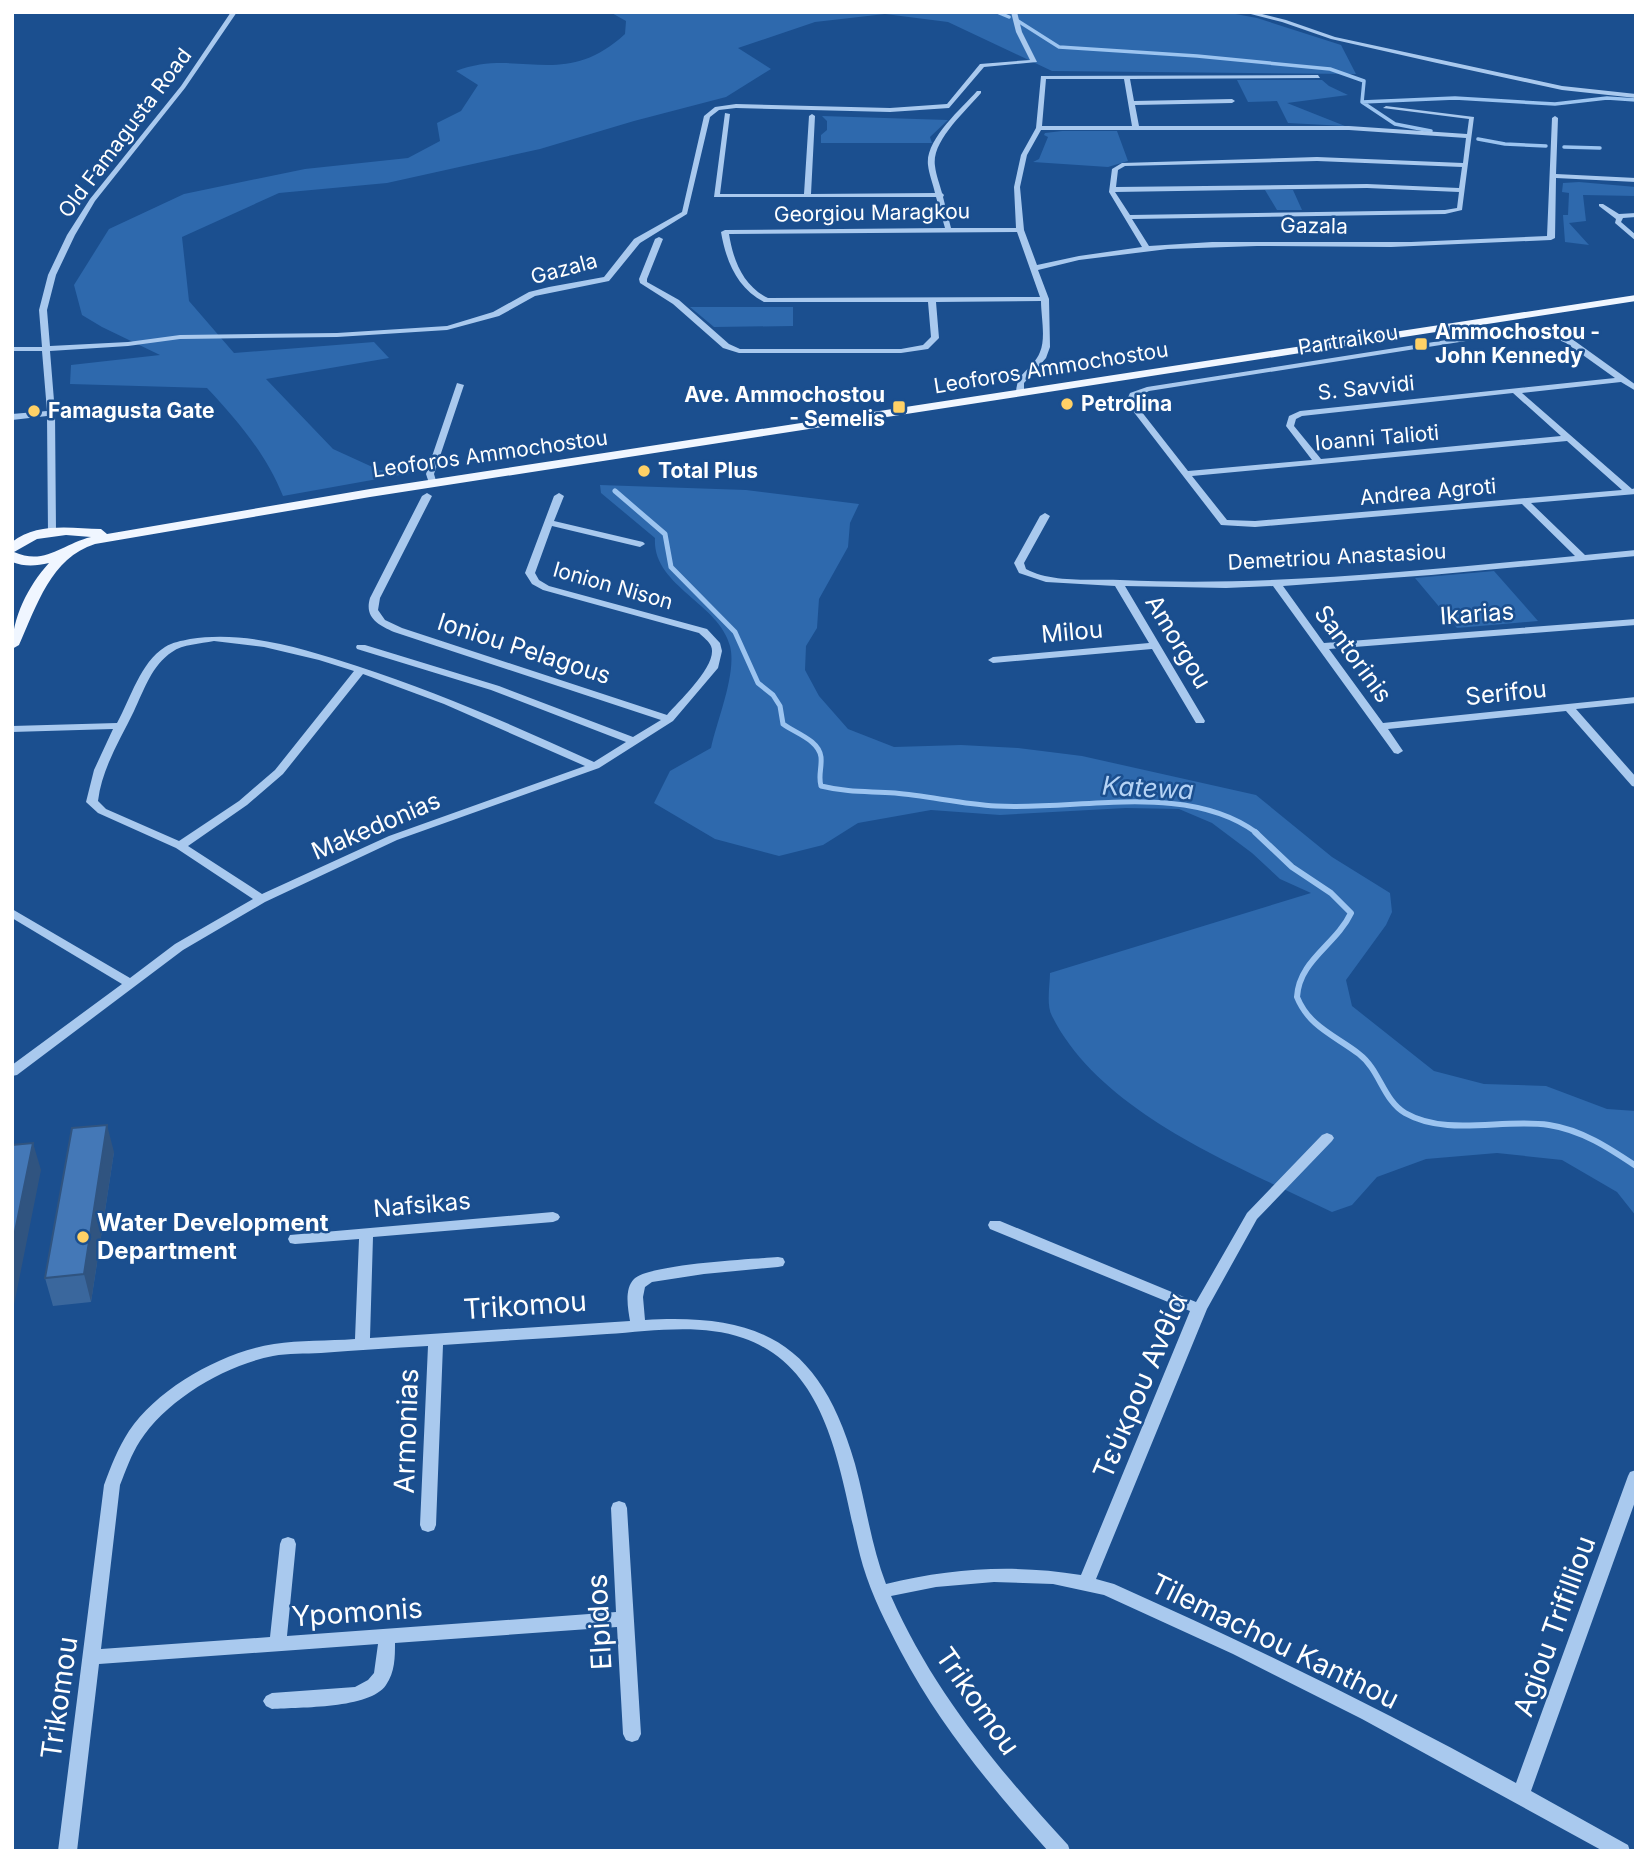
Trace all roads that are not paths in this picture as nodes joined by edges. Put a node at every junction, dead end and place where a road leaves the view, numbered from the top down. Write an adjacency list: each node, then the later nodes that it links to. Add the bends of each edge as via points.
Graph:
1 (234, 12): 38 (street, Old Famagusta Road, via 183,86 92,200 71,235 52,275 43,310)
2 (1014, 12): 38 (street, Gazala, via 1034,62 982,65 949,106 717,108 707,116 685,213 636,241 606,279 532,294 478,321 447,328 180,337)
3 (1246, 12): 7 (street, via 1333,38 1562,88)
4 (1318, 77): 5 (street)
5 (1127, 78): 9 (street); 14 (street, via 1043,77)
6 (979, 92): 23 (street, via 937,141 932,154)
7 (1636, 96)
8 (1232, 101): 9 (street)
9 (1131, 103): 15 (street)
10 (1386, 108): 16 (street, via 1472,118)
11 (727, 114): 22 (street, via 716,196)
12 (812, 116): 22 (street)
13 (1555, 118): 18 (street)
14 (1039, 128): 15 (street); 29 (street, via 1024,155 1017,187)
15 (1136, 128): 16 (street, via 1349,128)
16 (1469, 136): 17 (street)
17 (1465, 164): 20 (street, via 1317,159 1124,164 1115,169); 21 (street)
18 (1554, 176): 19 (street); 32 (street, Gazala, via 1551,238)
19 (1636, 180)
20 (1112, 189): 21 (street, via 1367,186); 26 (street)
21 (1461, 190): 26 (street, via 1460,209 1445,212)
22 (807, 195): 23 (street)
23 (941, 195): 28 (street)
24 (1601, 205): 27 (street)
25 (1636, 215): 27 (street)
26 (1126, 217): 32 (street)
27 (1619, 218): 30 (street, via 1617,222)
28 (948, 228): 29 (street, Georgiou Maragkou); 35 (street, Georgiou Maragkou, via 725,232 732,263 764,300)
29 (1020, 229): 33 (street)
30 (1635, 238)
31 (659, 239): 35 (street, via 644,283 676,302 726,346 739,351 920,349 935,338)
32 (1147, 249): 33 (street, Gazala)
33 (1035, 268): 34 (street)
34 (1045, 299): 35 (street); 43 (street, via 1045,352 1020,383)
35 (933, 300)
36 (1633, 300): 43 (main road, Leoforos Ammochostou)
37 (12, 349): 38 (street, Gazala)
38 (48, 349): 45 (street, Old Famagusta Road)
39 (1624, 379): 41 (street, Partraikou); 42 (street, S. Savvidi); 44 (street, Partraikou, via 1569,341 1536,328 1147,389)
40 (460, 385): 50 (street, via 430,474)
41 (1636, 389)
42 (1514, 390): 47 (street); 48 (street, S. Savvidi, via 1300,414 1292,418 1290,426)
43 (1020, 394): 50 (main road, Leoforos Ammochostou)
44 (1133, 395): 49 (street, via 1132,407)
45 (51, 413): 46 (street); 58 (street, Old Famagusta Road)
46 (12, 417)
47 (1569, 438): 48 (street, Ioanni Talioti); 51 (street)
48 (1318, 461): 49 (street, Ioanni Talioti)
49 (1188, 474): 57 (street)
50 (433, 484): 60 (main road, Leoforos Ammochostou)
51 (1632, 491): 54 (street, Andrea Agroti)
52 (427, 496): 80 (street, Ioniou Pelagous, via 375,598 372,610 376,619)
53 (559, 496): 56 (street, Ionion Nison)
54 (1525, 502): 57 (street, Andrea Agroti); 65 (street)
55 (1045, 516): 66 (street, via 1019,563 1022,571)
56 (551, 523): 61 (street); 71 (street, Ionion Nison, via 530,573 538,585)
57 (1224, 523)
58 (51, 531): 59 (main road, Leoforos Ammochostou); 63 (main road, Leoforos Ammochostou)
59 (71, 531): 60 (main road, Leoforos Ammochostou); 62 (main road, via 80,536)
60 (140, 531): 62 (main road, Leoforos Ammochostou)
61 (640, 544)
62 (75, 548): 63 (main road, Leoforos Ammochostou, via 43,560); 69 (main road, via 47,571)
63 (16, 553): 69 (main road, via 32,571)
64 (1636, 553): 65 (street, Demetriou Anastasiou)
65 (1583, 558): 67 (street, Demetriou Anastasiou)
66 (1040, 578): 68 (street, Demetriou Anastasiou)
67 (1275, 582): 68 (street, Demetriou Anastasiou); 74 (street, Santorinis)
68 (1119, 584): 73 (street, Amorgou)
69 (38, 587): 72 (main road)
70 (1636, 622): 74 (street, Ikarias)
71 (689, 627): 80 (street, Makedonias, via 710,637 717,651 713,668)
72 (12, 645)
73 (1155, 646): 76 (street, Milou); 81 (street, Amorgou)
74 (1322, 646): 83 (street, Santorinis)
75 (360, 647): 85 (street, via 495,688)
76 (993, 660)
77 (360, 670): 82 (street, via 266,645 215,638 188,641 156,659); 87 (street, via 496,721); 89 (street, via 279,772)
78 (1636, 701): 79 (street, Serifou)
79 (1569, 708): 83 (street, Serifou); 88 (street)
80 (669, 719): 85 (street, Makedonias)
81 (1200, 721)
82 (121, 726): 84 (street); 89 (street, via 92,794 94,806)
83 (1380, 727): 86 (street, Santorinis)
84 (12, 729)
85 (634, 741): 87 (street, Makedonias)
86 (1398, 751)
87 (595, 766): 90 (street, Makedonias, via 393,838)
88 (1636, 783)
89 (180, 846): 90 (street)
90 (261, 899): 92 (street, Makedonias, via 179,947)
91 (12, 913): 92 (street)
92 (129, 983): 93 (street, Makedonias)
93 (12, 1072)
94 (1327, 1138): 95 (street)
95 (1252, 1216): 101 (street, Τεύκρου Ανθία)
96 (553, 1217): 98 (street, Nafsikas)
97 (995, 1225): 101 (street)
98 (366, 1233): 99 (street, Nafsikas); 104 (street)
99 (295, 1239)
100 (778, 1262): 102 (street, via 643,1280 636,1293)
101 (1199, 1309): 109 (street, Τεύκρου Ανθία)
102 (638, 1325): 103 (street, Trikomou); 110 (street, Trikomou, via 708,1325 758,1337 811,1379 841,1445)
103 (436, 1339): 104 (street, Trikomou); 107 (street, Armonias)
104 (362, 1343): 114 (street, Trikomou, via 273,1350 236,1361 181,1389 140,1428 117,1465 112,1485)
105 (1636, 1476): 117 (street, Agiou Trifilliou)
106 (619, 1508): 111 (street, Elpidos)
107 (428, 1525)
108 (288, 1544): 113 (street)
109 (1086, 1582): 110 (street, Tilemachou Kanthou, via 968,1577); 117 (street, Tilemachou Kanthou, via 1264,1660)
110 (880, 1592): 119 (street, Trikomou, via 938,1700 1013,1798)
111 (626, 1619): 112 (street, Ypomonis); 116 (street, Elpidos)
112 (387, 1637): 113 (street, Ypomonis); 115 (street, via 382,1677 369,1691)
113 (278, 1643): 114 (street, Ypomonis)
114 (92, 1657): 118 (street, Trikomou)
115 (272, 1701)
116 (632, 1734)
117 (1521, 1794): 120 (street, Tilemachou Kanthou)
118 (67, 1851)
119 (1061, 1851)
120 (1621, 1851)

